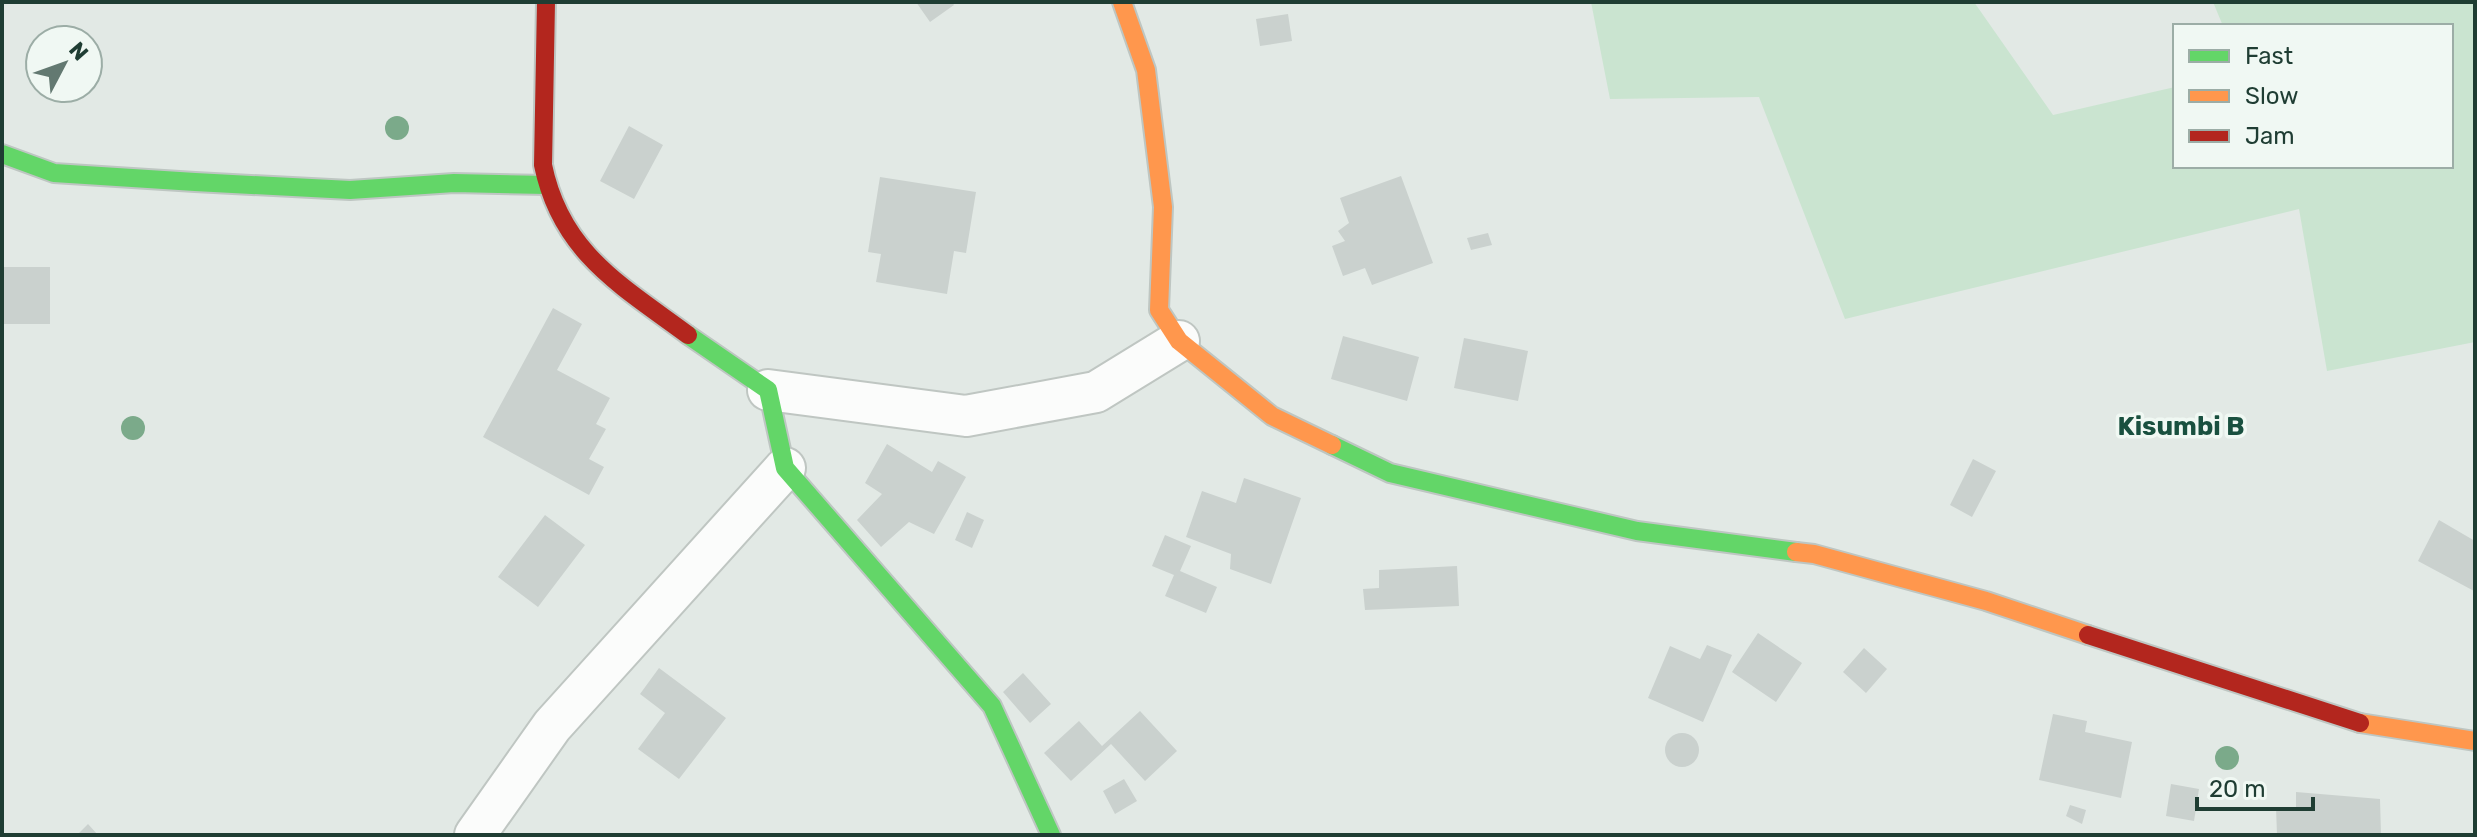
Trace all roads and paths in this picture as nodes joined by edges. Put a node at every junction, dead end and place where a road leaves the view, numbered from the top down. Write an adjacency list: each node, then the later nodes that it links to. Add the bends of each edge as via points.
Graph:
1 (546, 2): 4 (street)
2 (1122, 2): 5 (street, via 1146,70 1163,207 1159,310)
3 (2, 154): 4 (street, via 54,173 195,182 350,190 454,183)
4 (547, 185): 6 (street, via 568,233 609,277)
5 (1179, 341): 6 (street, via 1096,392 966,416); 8 (street, via 1272,416 1390,473 1637,531 1814,554 1986,601 2351,722)
6 (768, 390): 7 (street)
7 (785, 468): 9 (street, via 552,726); 10 (street, via 992,706)
8 (2475, 741)
9 (475, 835)
10 (1051, 835)

